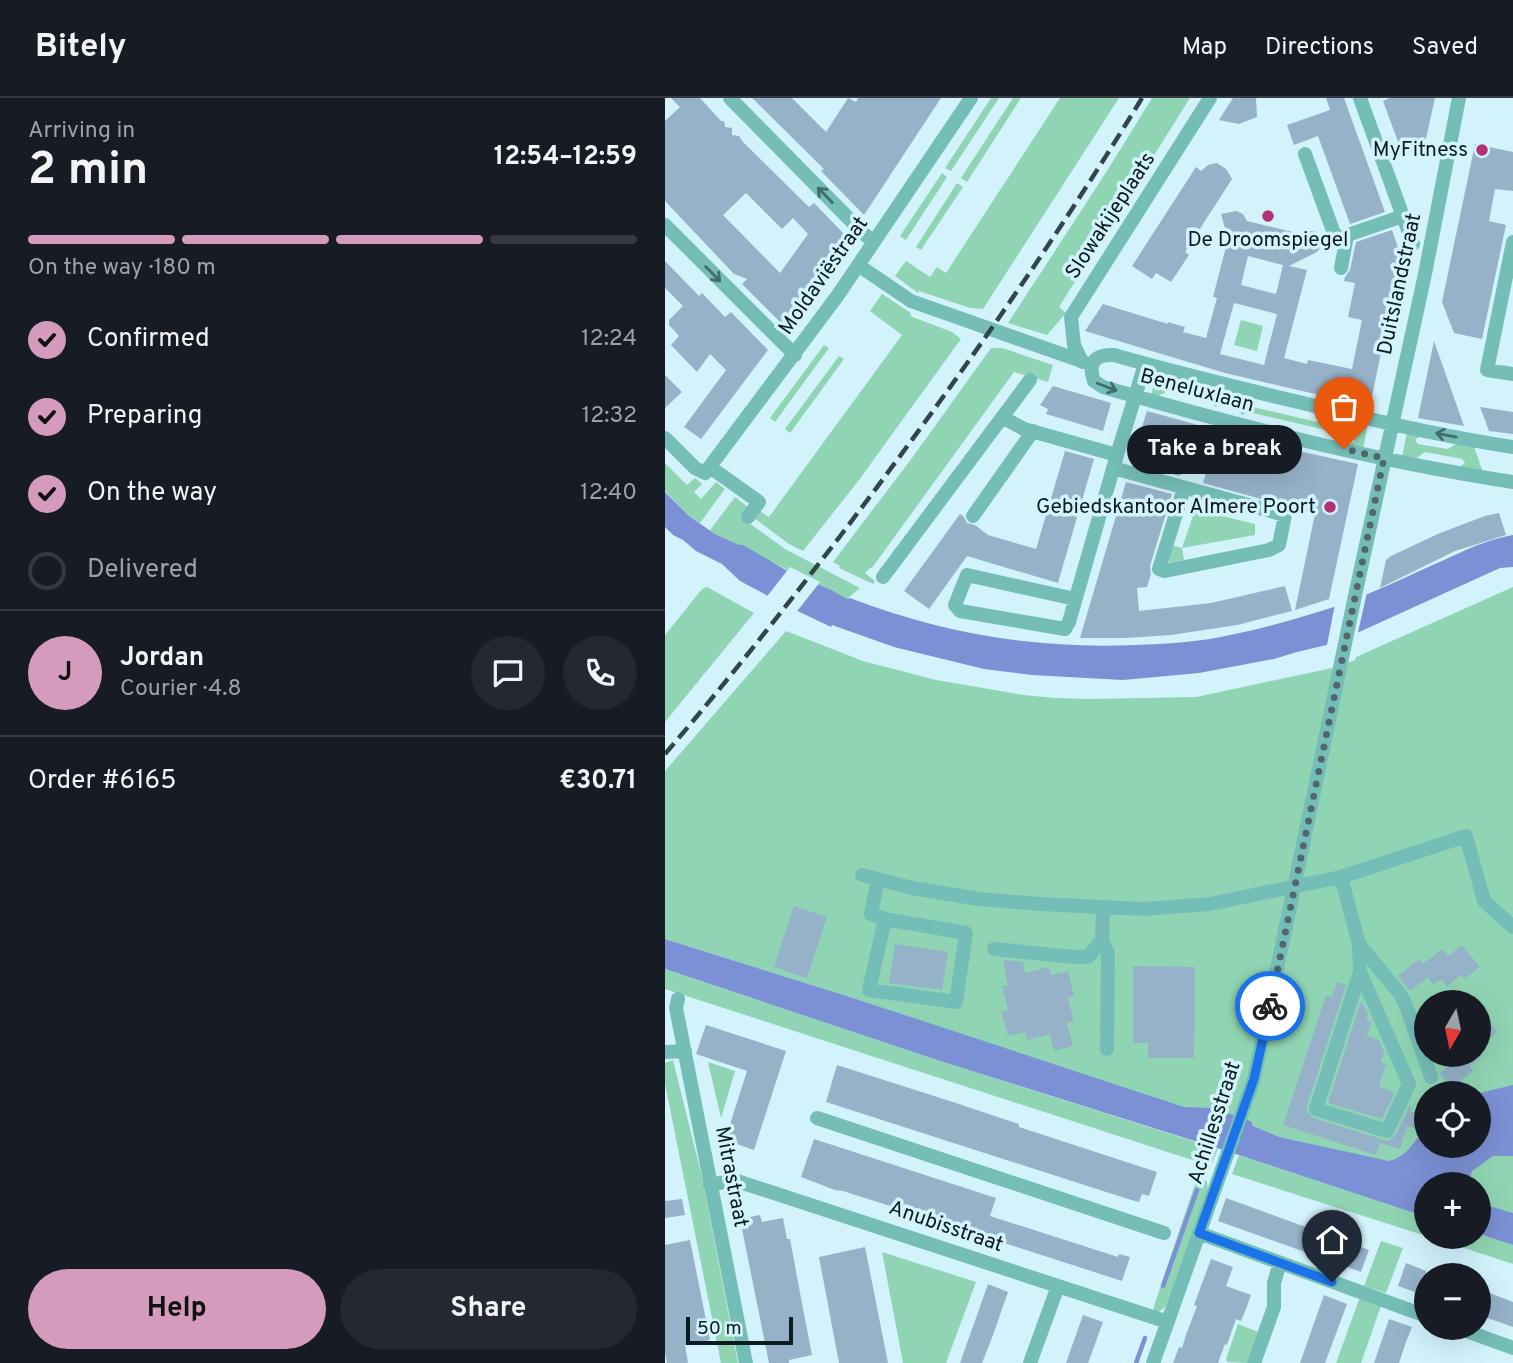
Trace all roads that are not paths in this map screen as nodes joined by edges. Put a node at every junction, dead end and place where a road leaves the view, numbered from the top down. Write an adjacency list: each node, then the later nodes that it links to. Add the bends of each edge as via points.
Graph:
1 (730, 98): 10 (street, one-way to 1)
2 (971, 98): 10 (street, Moldaviëstraat)
3 (1210, 98): 16 (street, Slowakijeplaats, via 1071,317 1074,345)
4 (1360, 98): 7 (street)
5 (1459, 98): 22 (street, Duitslandstraat)
6 (1305, 154): 9 (street, via 1336,239)
7 (1403, 216): 9 (street); 12 (street)
8 (665, 225): 15 (street, one-way to 15)
9 (1347, 236): 14 (street)
10 (874, 242): 13 (street, Moldaviëstraat)
11 (1513, 242): 18 (street, via 1487,370)
12 (1413, 244)
13 (858, 265): 15 (street, Moldaviëstraat); 16 (street, via 911,301)
14 (1341, 268)
15 (795, 355): 28 (street, Moldaviëstraat)
16 (1087, 364): 17 (street, Beneluxlaan, via 1114,355); 20 (street, Beneluxlaan, one-way to 20, via 1094,381)
17 (1145, 364): 20 (street); 22 (street, Beneluxlaan)
18 (1513, 374)
19 (1030, 380): 21 (street)
20 (1135, 396): 26 (street, Beneluxlaan); 27 (street)
21 (1002, 417): 23 (street); 33 (street)
22 (1392, 424): 25 (street, Beneluxlaan, one-way to 22); 26 (street, Duitslandstraat)
23 (1033, 431): 27 (street); 31 (street)
24 (665, 438): 28 (street, via 695,468)
25 (1513, 447)
26 (1384, 458): 29 (street, Beneluxlaan); 35 (street, Duitslandstraat)
27 (1115, 462): 30 (street); 34 (street)
28 (708, 470): 32 (street, via 759,502)
29 (1513, 482)
30 (1184, 488): 30 (street, via 1159,569 1279,545 1285,515)
31 (973, 516)
32 (748, 517)
33 (883, 577)
34 (1075, 599): 34 (street, via 1065,629 960,611 955,606 967,575)
35 (1346, 642): 39 (street, Achillesstraat)
36 (862, 875): 38 (street)
37 (1341, 877): 39 (street); 42 (street, via 1466,836 1485,901); 44 (street)
38 (878, 880): 40 (street, via 972,898); 41 (street, via 871,914)
39 (1295, 886): 40 (street, via 1210,904); 55 (street, Achillesstraat, via 1254,1079)
40 (1103, 907): 43 (street)
41 (885, 919): 41 (street, via 869,990 956,1002 966,933)
42 (1513, 927)
43 (1102, 940): 45 (street, via 1088,957); 48 (street, via 1108,953)
44 (1359, 944): 46 (street); 51 (street, via 1405,1003)
45 (994, 948)
46 (1360, 972): 46 (street, via 1316,1109 1387,1131 1409,1084)
47 (678, 999): 49 (street, Mitrastraat)
48 (1107, 1049)
49 (685, 1051): 50 (street); 53 (street, Mitrastraat)
50 (665, 1052)
51 (1431, 1077)
52 (817, 1118): 54 (street)
53 (710, 1185): 57 (street, Anubisstraat, via 734,1180); 62 (street, Mitrastraat)
54 (1164, 1233)
55 (1199, 1233): 56 (street); 59 (street, Achillesstraat)
56 (1280, 1263): 58 (street); 65 (street, via 1274,1307)
57 (1058, 1286): 59 (street, Anubisstraat); 63 (street)
58 (1414, 1312)
59 (1168, 1322): 64 (street, Achillesstraat)
60 (1491, 1340): 61 (street)
61 (1513, 1348)
62 (746, 1363)
63 (1030, 1363)
64 (1153, 1363)
65 (1254, 1363)

